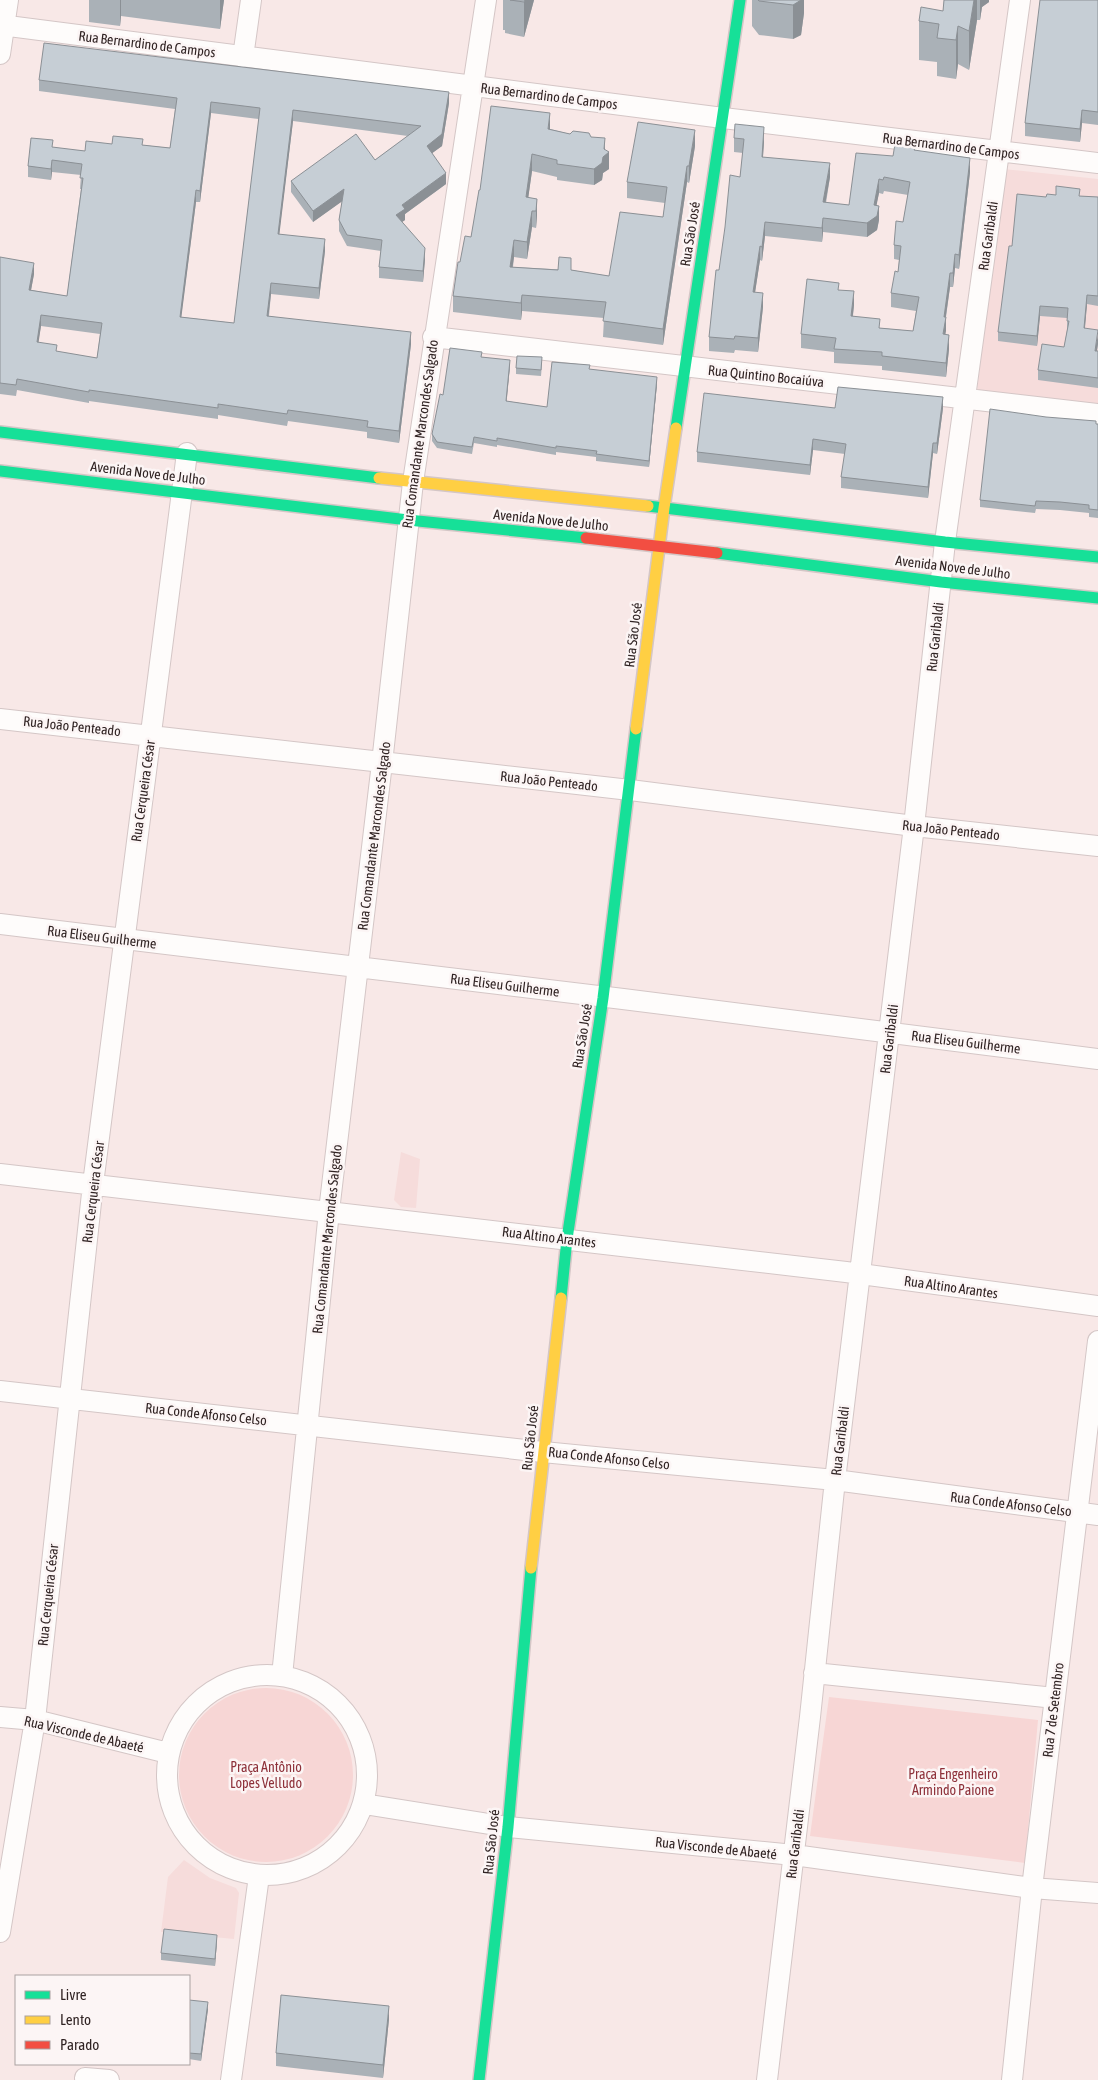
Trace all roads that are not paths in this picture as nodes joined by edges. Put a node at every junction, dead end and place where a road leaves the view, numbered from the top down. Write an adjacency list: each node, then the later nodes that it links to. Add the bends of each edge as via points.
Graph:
1 (8, 0): 6 (street)
2 (251, 0): 8 (street)
3 (486, 0): 9 (street, Rua Comandante Marcondes Salgado)
4 (740, 0): 10 (main road, Rua São José)
5 (1020, 0): 11 (street, Rua Garibaldi)
6 (2, 25): 7 (street); 8 (street, Rua Bernardino de Campos)
7 (0, 54)
8 (243, 57): 9 (street, Rua Bernardino de Campos)
9 (473, 86): 10 (street, Rua Bernardino de Campos); 13 (street, Rua Comandante Marcondes Salgado)
10 (723, 118): 11 (street, Rua Bernardino de Campos); 14 (main road, Rua São José)
11 (1000, 152): 12 (street, Rua Bernardino de Campos); 15 (street, Rua Garibaldi)
12 (1098, 163)
13 (433, 336): 14 (street, Rua Quintino Bocaiúva); 20 (street, Rua Comandante Marcondes Salgado)
14 (685, 367): 15 (street, Rua Quintino Bocaiúva); 22 (main road, Rua São José)
15 (964, 398): 16 (street, Rua Quintino Bocaiúva); 24 (street, Rua Garibaldi)
16 (1098, 414)
17 (0, 432): 18 (main road, Avenida Nove de Julho)
18 (188, 453): 20 (main road, Avenida Nove de Julho); 21 (street, Rua Cerqueira César)
19 (0, 472): 21 (main road, Avenida Nove de Julho)
20 (413, 482): 22 (main road, Avenida Nove de Julho); 23 (street, Rua Comandante Marcondes Salgado)
21 (183, 492): 23 (main road, Avenida Nove de Julho); 30 (street, Rua Cerqueira César)
22 (664, 508): 24 (main road, Avenida Nove de Julho); 25 (main road, Rua São José)
23 (408, 520): 25 (main road, Avenida Nove de Julho); 31 (street, Rua Comandante Marcondes Salgado)
24 (945, 542): 26 (main road, Avenida Nove de Julho); 27 (street, Rua Garibaldi)
25 (659, 546): 27 (main road, Avenida Nove de Julho); 32 (main road, Rua São José)
26 (1098, 557)
27 (941, 582): 28 (main road, Avenida Nove de Julho); 33 (street, Rua Garibaldi)
28 (1098, 598)
29 (0, 719): 30 (street, Rua João Penteado)
30 (151, 734): 31 (street, Rua João Penteado); 36 (street, Rua Cerqueira César)
31 (382, 763): 32 (street, Rua João Penteado); 37 (street, Rua Comandante Marcondes Salgado)
32 (630, 790): 33 (street, Rua João Penteado); 38 (main road, Rua São José)
33 (914, 826): 34 (street, Rua João Penteado); 39 (street, Rua Garibaldi)
34 (1098, 846)
35 (0, 924): 36 (street, Rua Eliseu Guilherme)
36 (124, 939): 37 (street, Rua Eliseu Guilherme); 42 (street, Rua Cerqueira César)
37 (359, 967): 38 (street, Rua Eliseu Guilherme); 43 (street, Rua Comandante Marcondes Salgado)
38 (603, 998): 39 (street, Rua Eliseu Guilherme); 44 (main road, Rua São José)
39 (890, 1033): 40 (street, Rua Eliseu Guilherme); 45 (street, Rua Garibaldi)
40 (1098, 1059)
41 (0, 1174): 42 (street, Rua Altino Arantes)
42 (93, 1184): 43 (street, Rua Altino Arantes); 49 (street, Rua Cerqueira César)
43 (329, 1211): 44 (street, Rua Altino Arantes); 50 (street, Rua Comandante Marcondes Salgado)
44 (567, 1239): 45 (street, Rua Altino Arantes); 51 (main road, Rua São José)
45 (861, 1274): 46 (street, Rua Altino Arantes); 52 (street, Rua Garibaldi)
46 (1098, 1306)
47 (1098, 1341): 53 (street, Rua 7 de Setembro)
48 (0, 1391): 49 (street, Rua Conde Afonso Celso)
49 (70, 1399): 50 (street, Rua Conde Afonso Celso); 59 (street, Rua Cerqueira César)
50 (306, 1425): 51 (street, Rua Conde Afonso Celso); 56 (street, Rua Comandante Marcondes Salgado)
51 (543, 1452): 52 (street, Rua Conde Afonso Celso); 62 (main road, Rua São José)
52 (835, 1480): 53 (street, Rua Conde Afonso Celso); 55 (street, Rua Garibaldi)
53 (1076, 1512): 54 (street, Rua Conde Afonso Celso); 57 (street, Rua 7 de Setembro)
54 (1098, 1515)
55 (814, 1673): 57 (street); 63 (street, Rua Garibaldi)
56 (282, 1676): 60 (street, via 252,1676 224,1684 199,1701 180,1724); 61 (street, via 310,1684 334,1699 352,1721 364,1747 368,1776)
57 (1055, 1698): 65 (street, Rua 7 de Setembro)
58 (0, 1716): 59 (street, Rua Visconde de Abaeté)
59 (35, 1720): 60 (street, Rua Visconde de Abaeté); 67 (street, Rua Cerqueira César)
60 (168, 1754): 64 (street, via 166,1780 171,1809 185,1835 205,1856 230,1870)
61 (364, 1804): 62 (street, Rua Visconde de Abaeté); 64 (street, via 348,1834 324,1858 293,1873)
62 (508, 1827): 63 (street, Rua Visconde de Abaeté); 71 (main road, Rua São José)
63 (794, 1855): 65 (street, Rua Visconde de Abaeté); 72 (street, Rua Garibaldi)
64 (259, 1876): 70 (street)
65 (1032, 1888): 66 (street, Rua Visconde de Abaeté); 73 (street, Rua 7 de Setembro)
66 (1098, 1893)
67 (0, 1932)
68 (85, 2078): 69 (street)
69 (109, 2080)
70 (232, 2080)
71 (479, 2080)
72 (767, 2080)
73 (1012, 2080)

